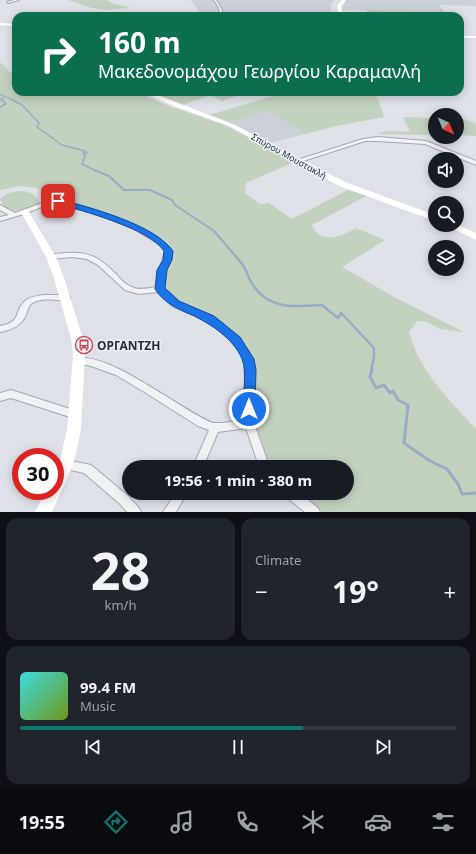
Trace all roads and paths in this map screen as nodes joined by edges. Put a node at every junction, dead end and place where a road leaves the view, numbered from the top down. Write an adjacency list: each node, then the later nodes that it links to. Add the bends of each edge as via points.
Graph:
1 (18, 0): 5 (street)
2 (216, 0): 6 (street)
3 (339, 0): 7 (street)
4 (344, 0): 8 (street, via 339,6)
5 (8, 2)
6 (221, 12)
7 (335, 12)
8 (340, 12)
9 (0, 24): 10 (street)
10 (12, 25)
11 (464, 37): 12 (street)
12 (476, 37)
13 (153, 96): 14 (street, Σπύρου Μουστακλή, via 233,126)
14 (297, 161): 15 (street, via 365,140 378,139 426,143); 18 (street, Σπύρου Μουστακλή, via 342,184)
15 (476, 163)
16 (0, 207): 17 (street)
17 (20, 213): 19 (street); 22 (street); 23 (street, via 58,201 102,214 153,236 168,251)
18 (428, 215)
19 (0, 219)
20 (464, 231): 21 (street)
21 (476, 237)
22 (51, 257): 23 (street, via 85,256 95,259 129,290 142,293); 24 (street)
23 (160, 289): 29 (street, via 175,304 211,319 242,348 250,370)
24 (66, 298): 25 (street, via 31,301 26,305 21,318); 26 (street, via 77,339)
25 (0, 329)
26 (79, 361): 28 (street); 30 (street, via 104,366)
27 (0, 397): 28 (street, via 11,394)
28 (75, 413): 33 (street)
29 (249, 423): 30 (street); 32 (street)
30 (215, 428): 31 (street)
31 (201, 460)
32 (262, 460)
33 (66, 465): 34 (street); 39 (street, via 87,469)
34 (64, 470)
35 (50, 500): 38 (street)
36 (177, 500): 40 (street)
37 (299, 500): 41 (street)
38 (43, 512)
39 (135, 512)
40 (169, 512)
41 (314, 512)

